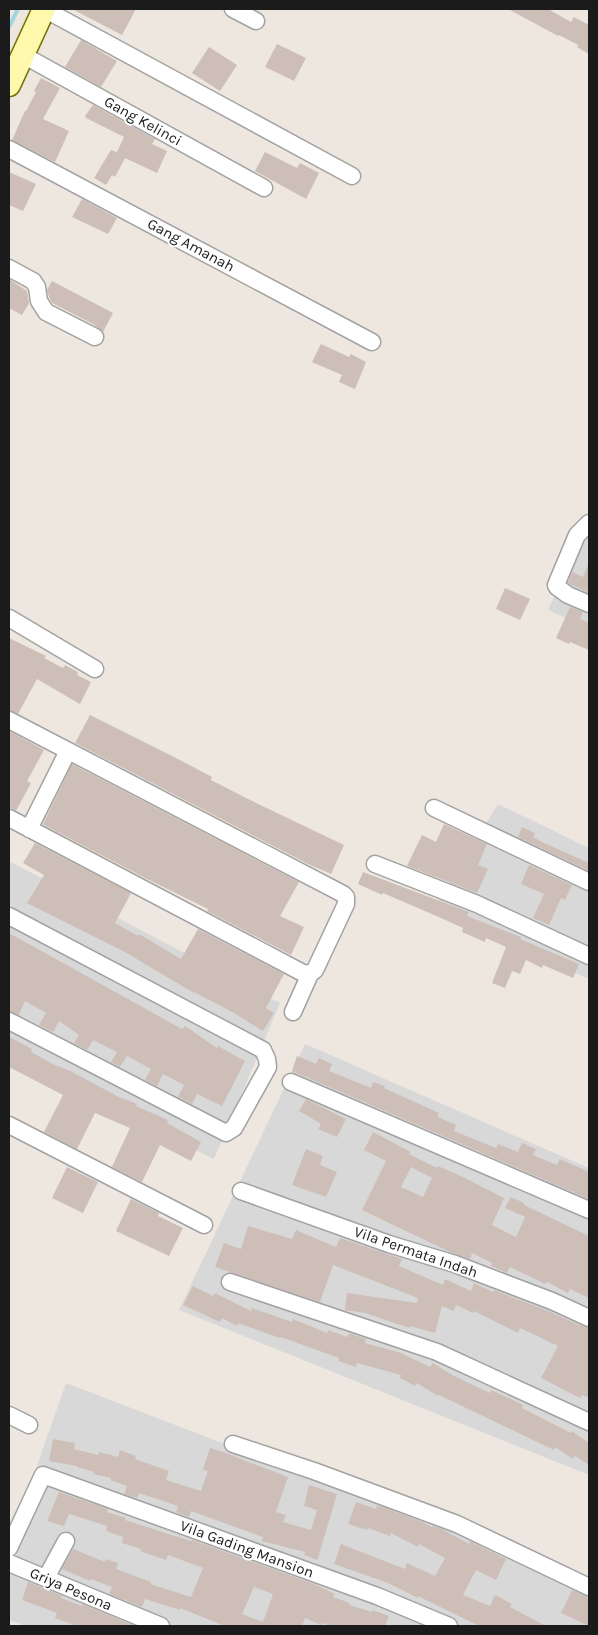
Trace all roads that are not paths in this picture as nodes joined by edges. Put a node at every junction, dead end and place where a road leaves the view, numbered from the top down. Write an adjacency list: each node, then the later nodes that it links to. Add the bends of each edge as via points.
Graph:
1 (44, 9): 4 (street); 7 (street)
2 (233, 9): 3 (street)
3 (256, 21)
4 (23, 55): 5 (street); 8 (street, Gang Kelinci)
5 (9, 82)
6 (9, 149): 11 (street, Gang Amanah)
7 (352, 176)
8 (264, 188)
9 (9, 268): 10 (street, via 33,281 46,312)
10 (95, 337)
11 (372, 342)
12 (588, 524): 13 (street, via 577,535 556,585 568,595)
13 (589, 604)
14 (9, 618): 15 (street)
15 (95, 669)
16 (9, 720): 17 (street)
17 (68, 752): 20 (street); 25 (street, via 343,894 346,904 315,970)
18 (434, 808): 22 (street)
19 (9, 818): 20 (street)
20 (29, 829): 25 (street, via 303,974)
21 (375, 864): 24 (street, via 477,904)
22 (589, 882)
23 (9, 916): 27 (street, via 263,1050 268,1067 234,1128 226,1133)
24 (589, 956)
25 (310, 974): 26 (street)
26 (293, 1012)
27 (9, 1021)
28 (291, 1082): 31 (street)
29 (9, 1125): 32 (street)
30 (241, 1191): 34 (street, Vila Permata Indah, via 455,1264)
31 (589, 1210)
32 (204, 1226)
33 (230, 1282): 36 (street, via 437,1352)
34 (589, 1318)
35 (9, 1415): 37 (street)
36 (589, 1422)
37 (29, 1425)
38 (233, 1444): 43 (street, via 457,1524)
39 (66, 1541): 42 (street)
40 (9, 1548): 45 (street, Vila Gading Mansion, via 42,1475 378,1596)
41 (9, 1563): 42 (street, Griya Pesona)
42 (46, 1578): 44 (street, Griya Pesona)
43 (589, 1587)
44 (161, 1626)
45 (449, 1626)

